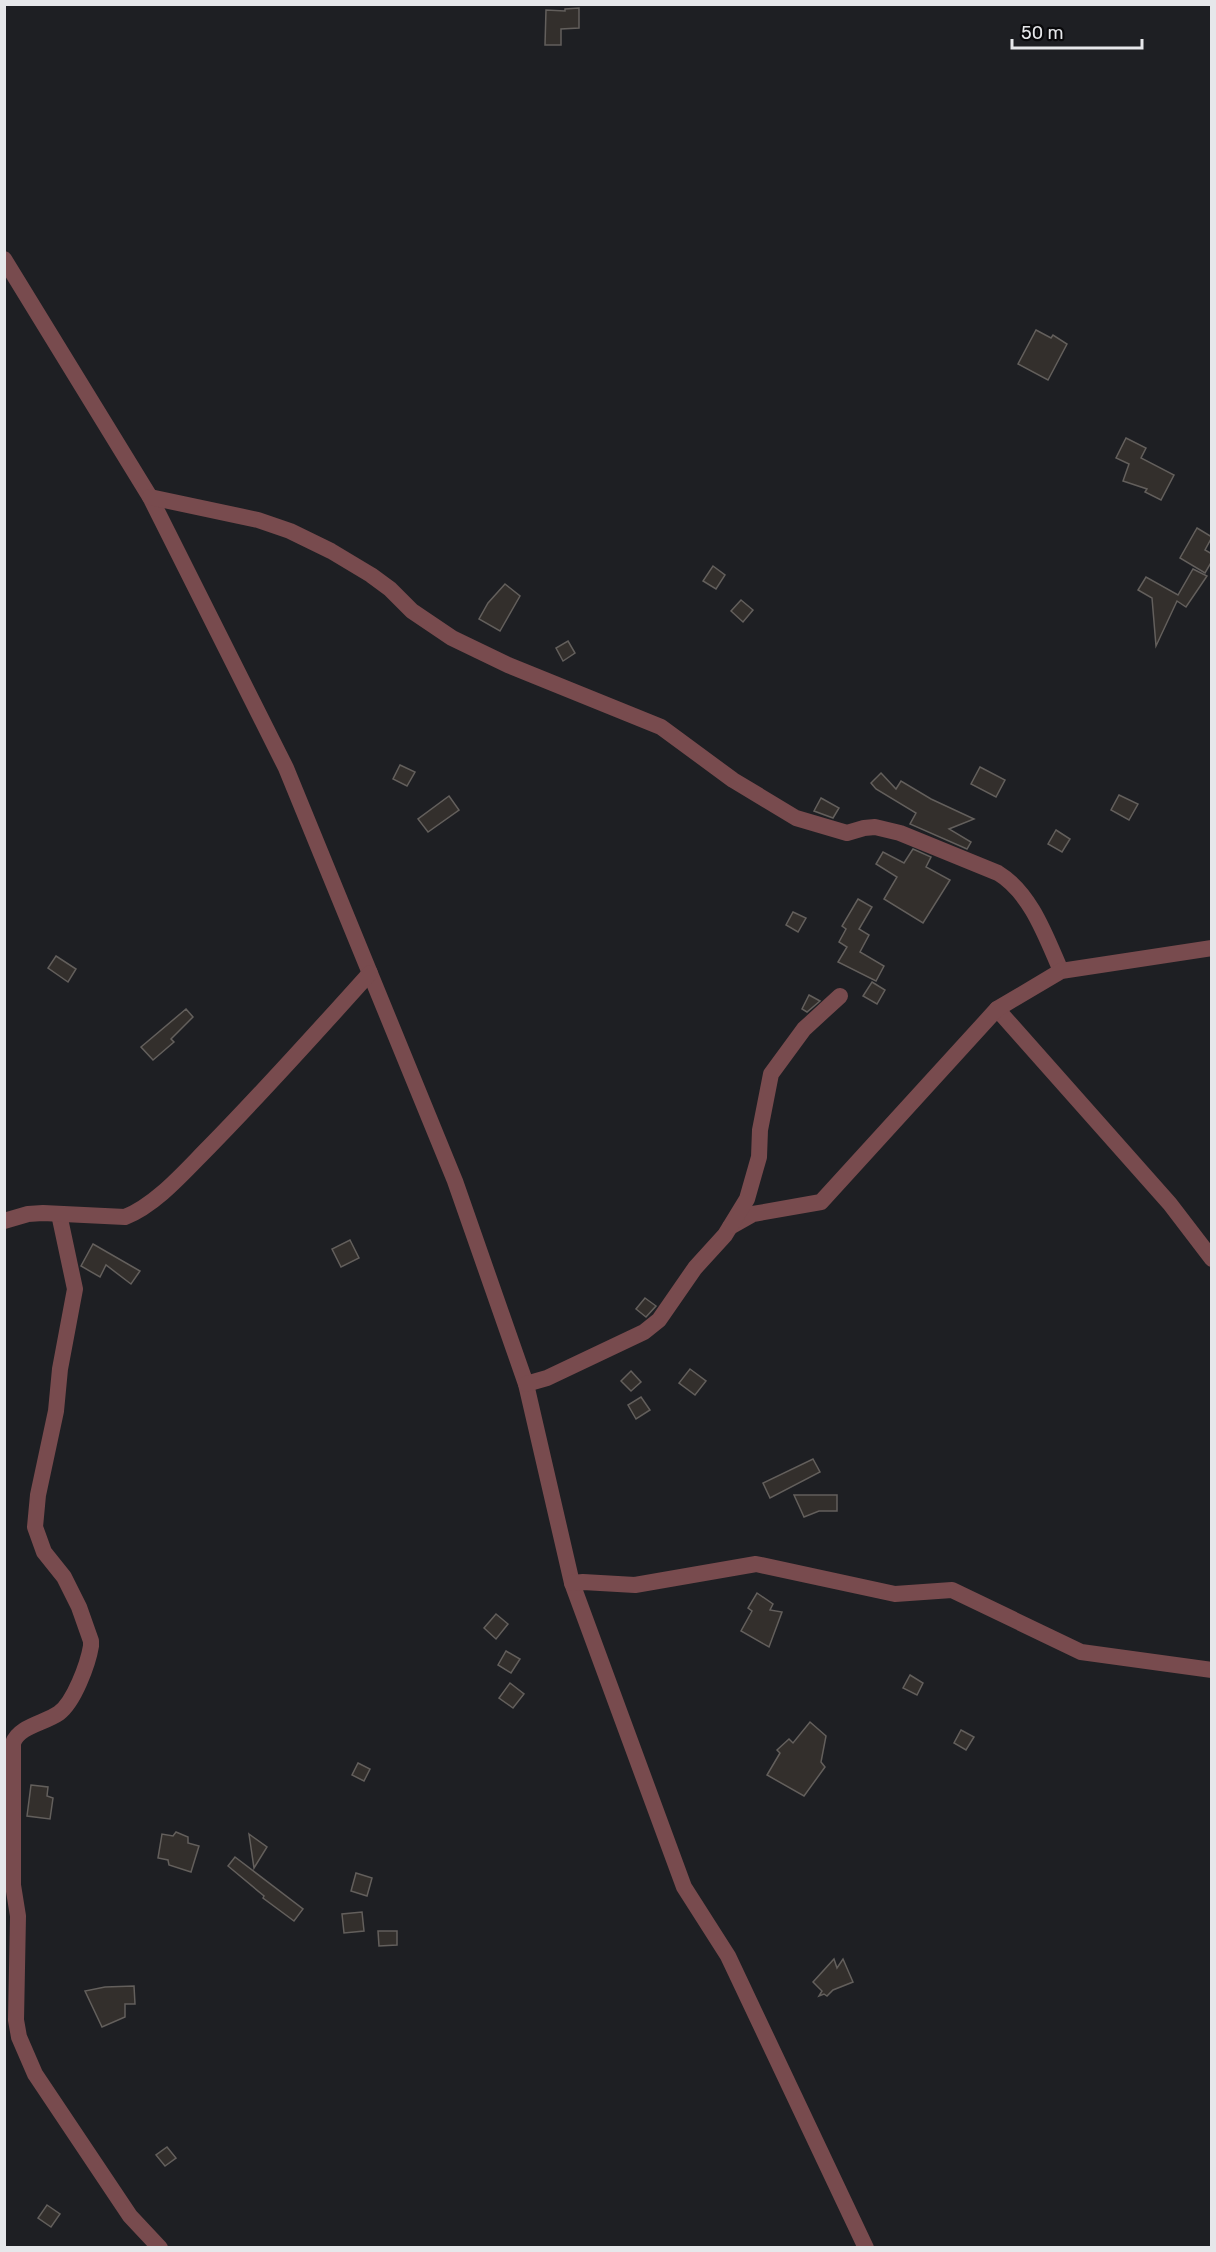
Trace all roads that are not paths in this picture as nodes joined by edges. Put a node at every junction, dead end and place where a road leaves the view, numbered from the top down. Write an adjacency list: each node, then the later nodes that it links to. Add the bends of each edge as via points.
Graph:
1 (4, 259): 2 (street)
2 (150, 497): 4 (street, via 258,520 331,551 370,574 412,611 452,638 661,728 733,780 796,818 847,833 864,828 900,833 998,873 1012,882 1027,902); 5 (street, via 286,768)
3 (1212, 948): 4 (street)
4 (1061, 971): 7 (street)
5 (370, 973): 8 (street, via 267,1088 140,1211 125,1217); 12 (street, via 455,1181)
6 (840, 996): 10 (street, via 804,1029 771,1074 759,1157 747,1199)
7 (997, 1009): 10 (street, via 821,1202 753,1214); 11 (street, via 1170,1204)
8 (59, 1214): 9 (street, via 28,1214); 15 (street, via 75,1289 35,1527 44,1552 64,1577 79,1607 91,1646 67,1706 18,1734 13,1743 13,1885 18,1916 16,2020 35,2074 130,2216)
9 (4, 1221)
10 (730, 1227): 12 (street, via 694,1268 659,1320 644,1332)
11 (1212, 1259)
12 (526, 1384): 13 (street)
13 (572, 1583): 14 (street, via 635,1585 756,1564 895,1594 952,1590 1081,1652); 16 (street, via 684,1887 728,1956)
14 (1212, 1670)
15 (160, 2247)
16 (866, 2247)

